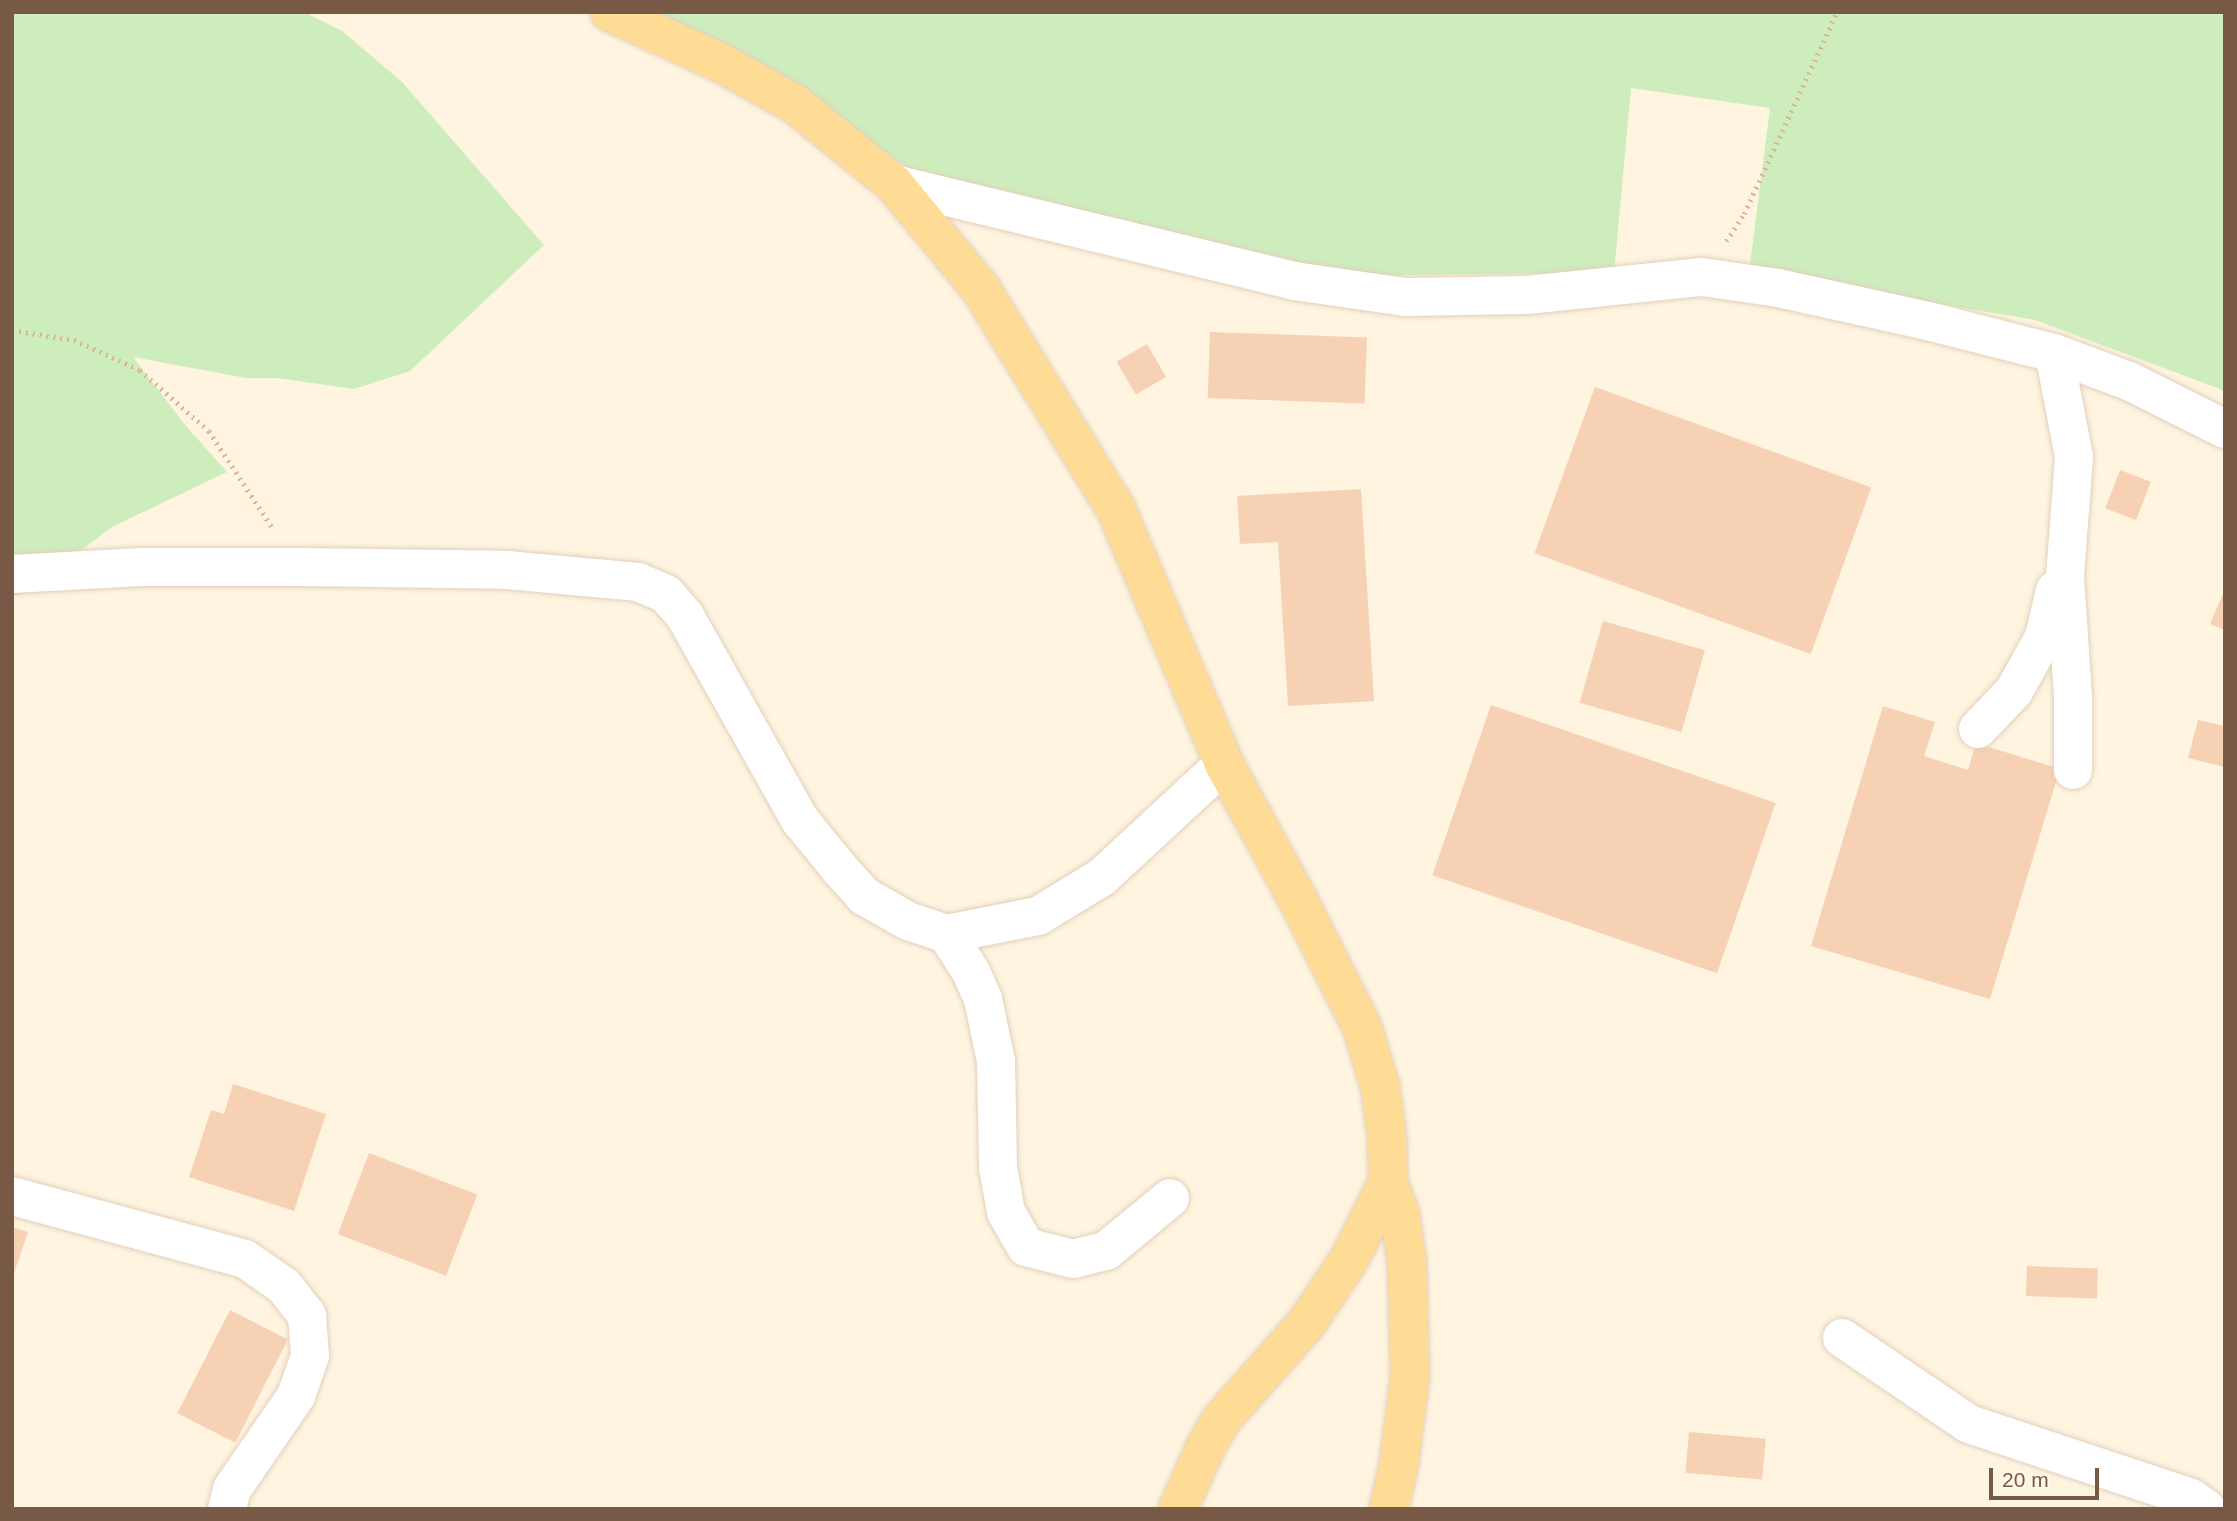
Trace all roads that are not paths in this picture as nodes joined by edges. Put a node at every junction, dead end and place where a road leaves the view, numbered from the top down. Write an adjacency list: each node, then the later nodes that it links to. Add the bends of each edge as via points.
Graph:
1 (610, 12): 2 (main road, via 723,64 795,104)
2 (894, 184): 3 (street, via 1294,281 1405,297 1527,295 1702,277 1778,288); 8 (main road, via 980,288 1116,509)
3 (2054, 353): 4 (street, via 2131,382); 5 (street, via 2074,457)
4 (2225, 429)
5 (2067, 537): 7 (street, via 2044,637 2014,691); 9 (street)
6 (12, 574): 10 (street, via 141,567 299,567 507,570 638,582 666,594 685,616 800,820 839,868 864,896 908,921)
7 (1978, 729)
8 (1224, 764): 10 (street, via 1102,877 1038,916); 11 (main road, via 1362,1027 1380,1086)
9 (2073, 770)
10 (947, 934): 13 (street, via 983,999 996,1061 995,1120 1002,1189 1006,1212 1026,1247 1073,1259 1106,1251)
11 (1388, 1182): 16 (main road, via 1350,1258 1306,1324 1221,1420); 17 (main road, via 1400,1214 1407,1263 1410,1376)
12 (12, 1196): 15 (street, via 244,1259 284,1286 307,1315 310,1356 296,1396 232,1489)
13 (1170, 1198)
14 (1842, 1338): 18 (street, via 1969,1424 2191,1498)
15 (227, 1509)
16 (1178, 1509)
17 (1389, 1509)
18 (2207, 1509)

